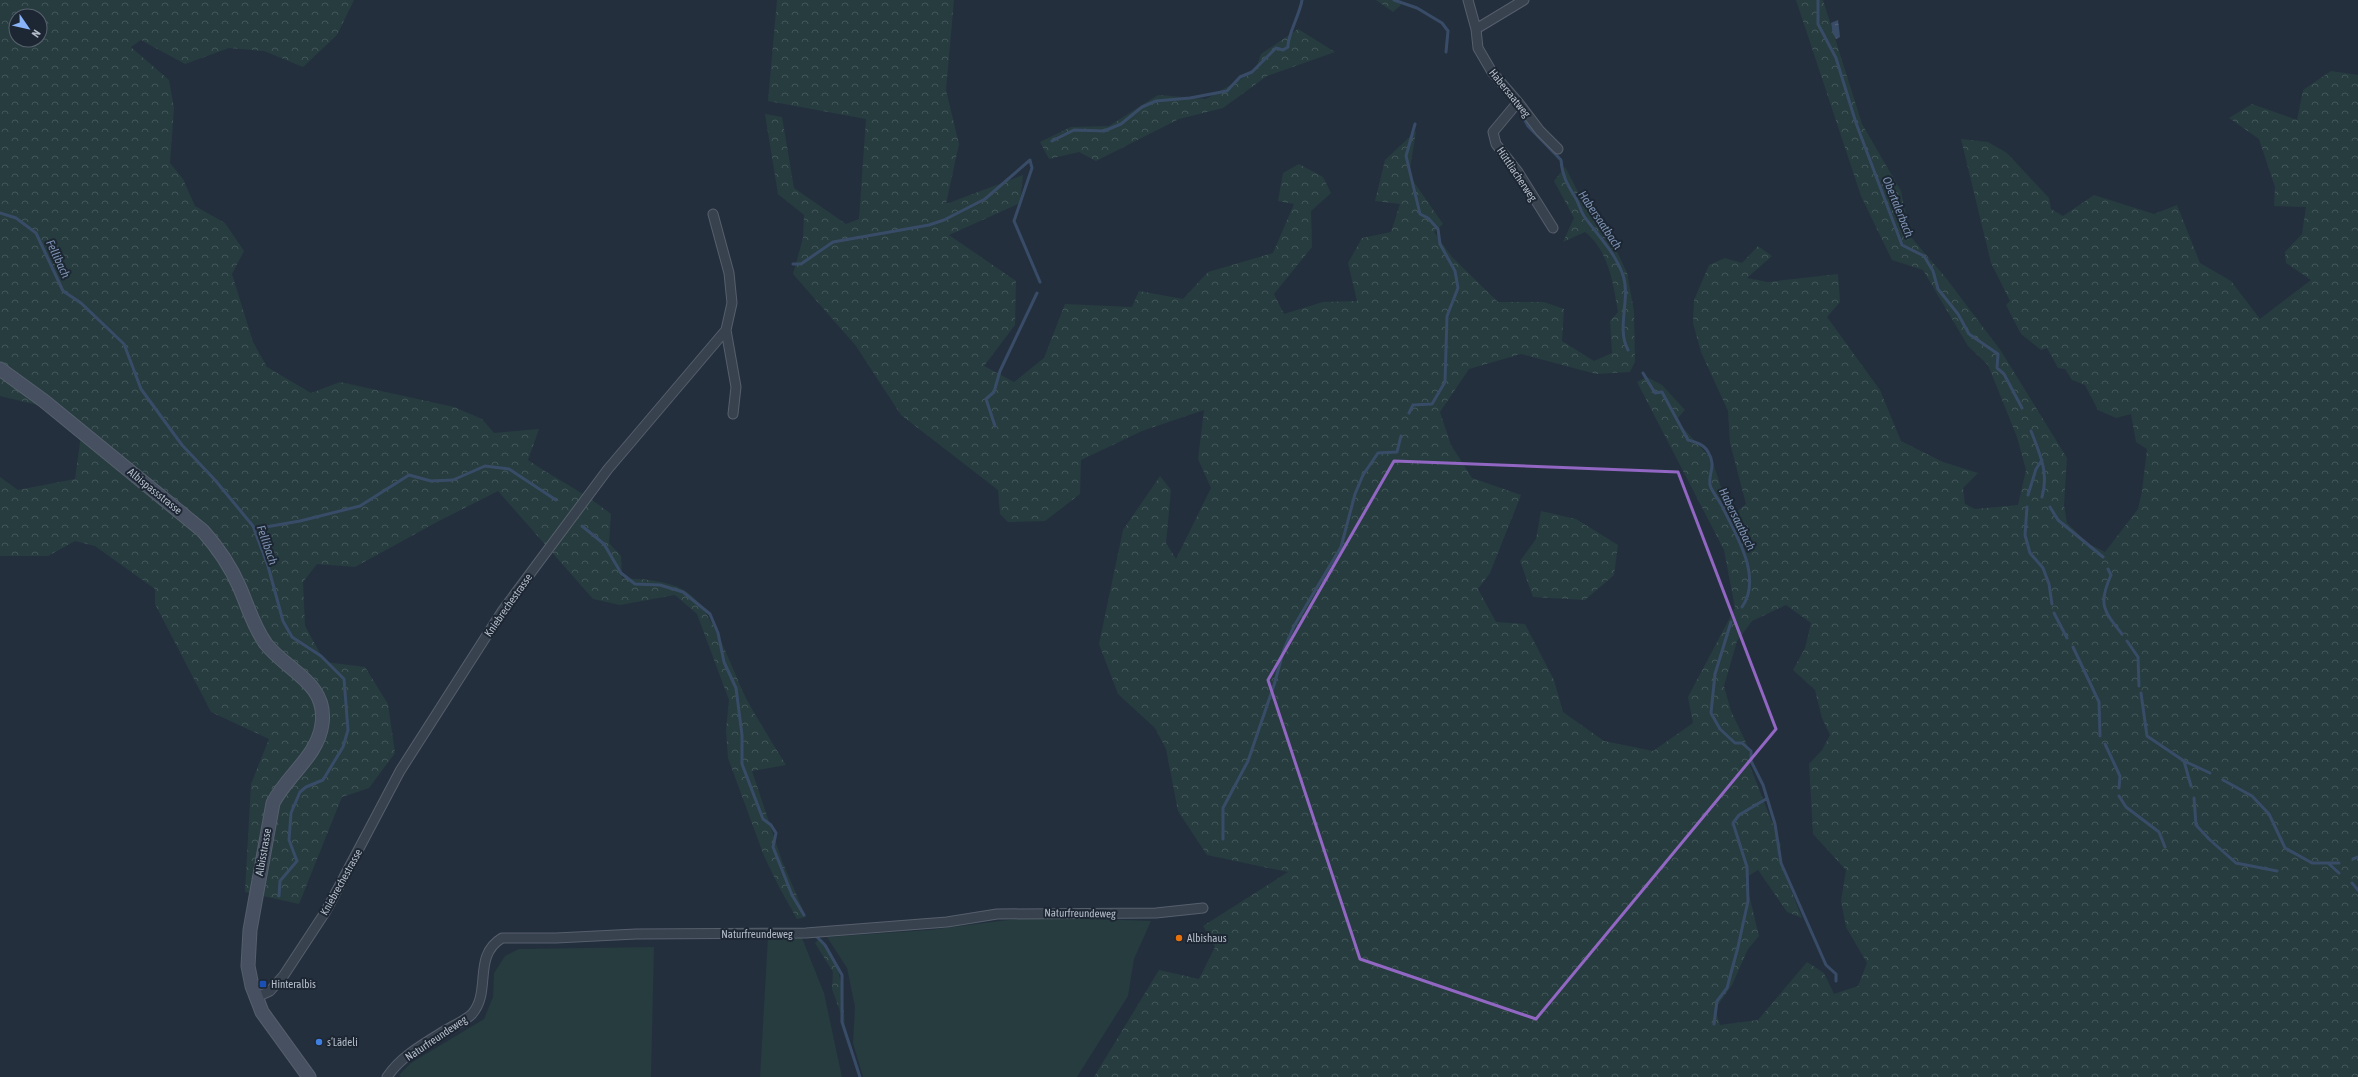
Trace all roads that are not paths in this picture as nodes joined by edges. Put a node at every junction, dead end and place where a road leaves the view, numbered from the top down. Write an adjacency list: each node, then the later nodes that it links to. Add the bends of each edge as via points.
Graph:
1 (1468, 0): 3 (street, Habersaatweg)
2 (1524, 0): 3 (street)
3 (1476, 29): 4 (street, Habersaatweg, via 1478,48 1492,72)
4 (1518, 102): 5 (street, Habersaatweg, via 1540,131); 7 (street, Hüttliacherweg, via 1493,132 1496,144 1518,172)
5 (1558, 149)
6 (713, 214): 8 (street, Kniebrechestrasse, via 729,273 732,303)
7 (1553, 228)
8 (726, 330): 10 (street, via 736,387); 13 (street, Kniebrechestrasse, via 608,469 503,610 400,771 326,911 284,975 270,991)
9 (0, 369): 11 (main road, Albispassstrasse, via 44,401 203,531 230,567 255,625)
10 (733, 414)
11 (269, 647): 13 (main road, Albisstrasse, via 312,686 320,701 322,723 315,747 279,791 270,813 248,945 248,966)
12 (1203, 908): 15 (street, Naturfreundeweg, via 1156,914 997,914 947,922 806,933 502,938 488,949 479,998 471,1014 420,1045)
13 (255, 998): 14 (main road, Albisstrasse, via 268,1023)
14 (309, 1077)
15 (387, 1077)

